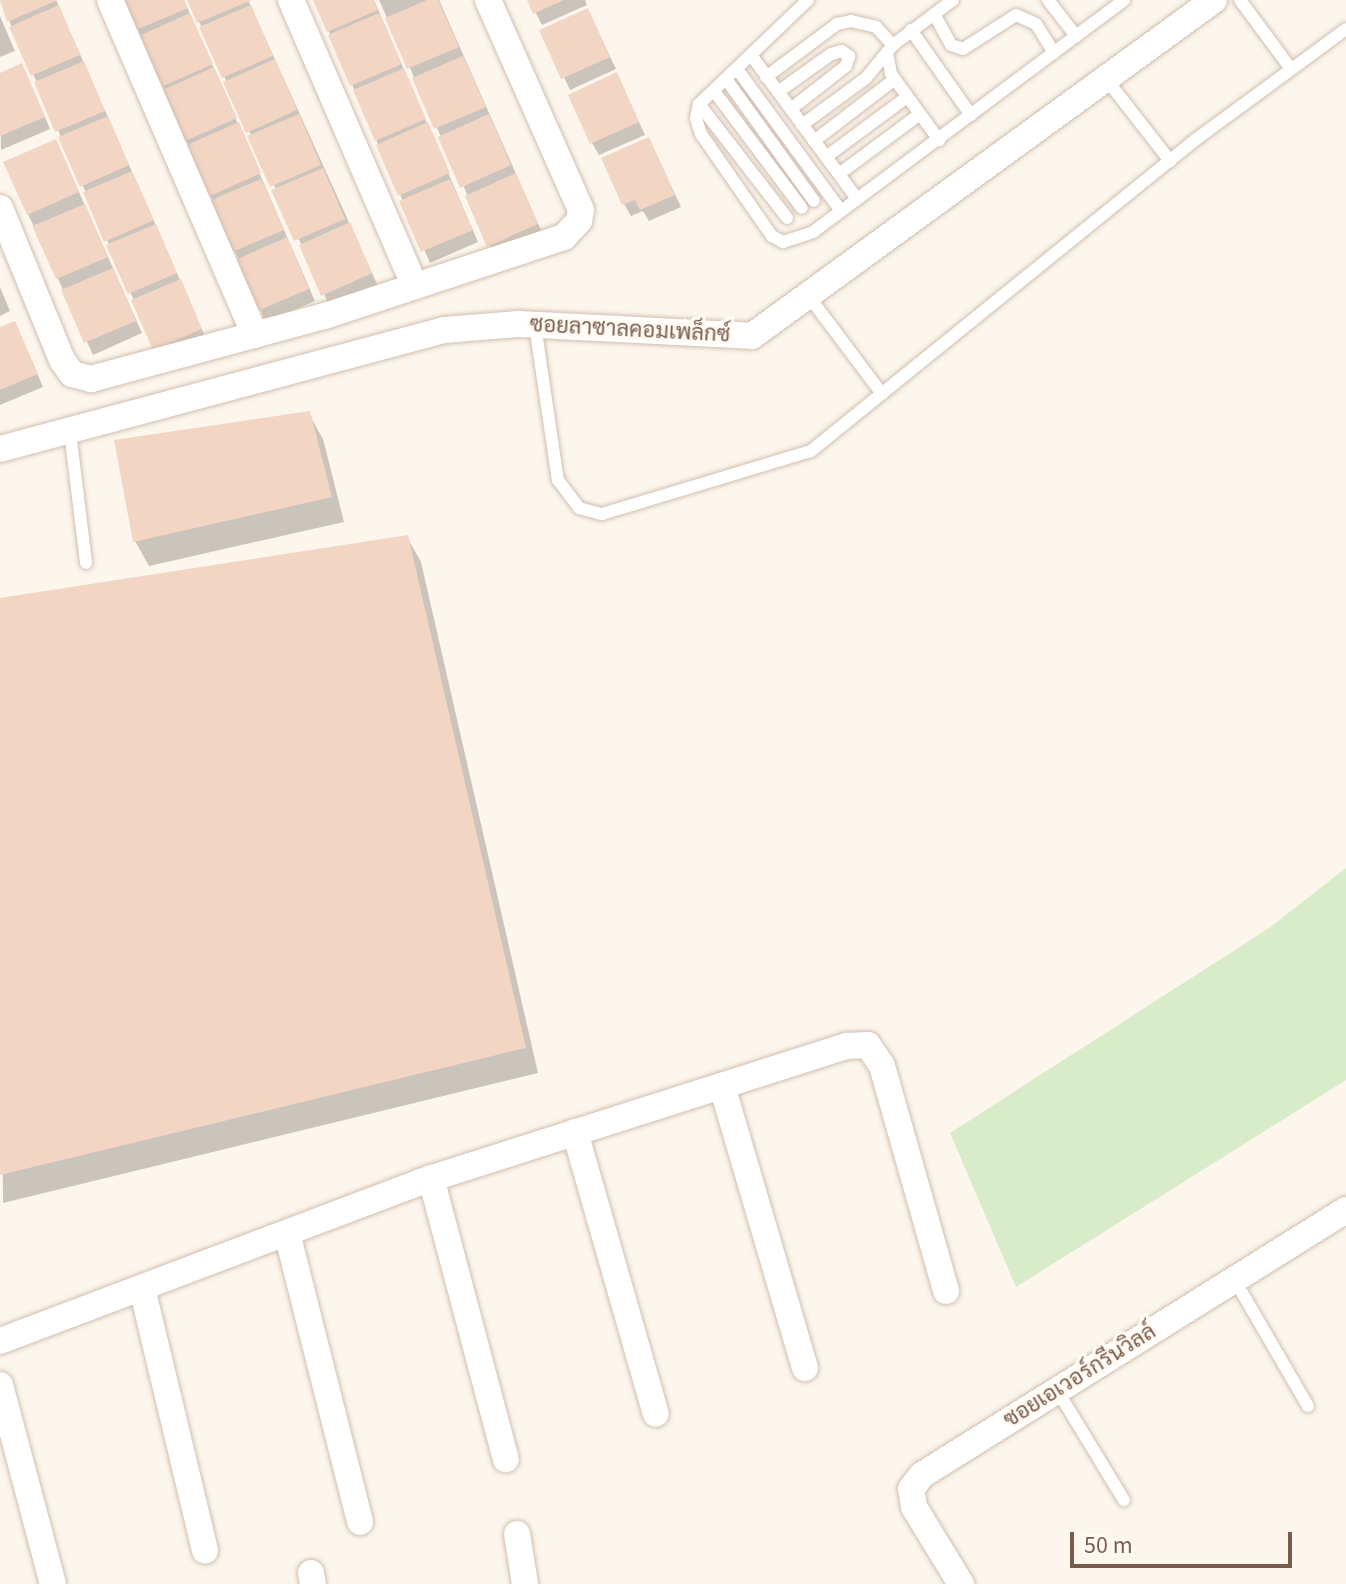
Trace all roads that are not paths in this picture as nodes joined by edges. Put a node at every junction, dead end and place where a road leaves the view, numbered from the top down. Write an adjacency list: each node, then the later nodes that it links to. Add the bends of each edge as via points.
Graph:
1 (110, 0): 45 (street)
2 (291, 0): 42 (street)
3 (488, 0): 42 (street, via 581,210 579,221 564,237)
4 (808, 0): 16 (lane)
5 (1048, 0): 13 (lane)
6 (1124, 0): 13 (lane)
7 (1214, 0): 22 (street, ซอยลาซาลคอมเพล็กซ์)
8 (1240, 0): 18 (lane)
9 (951, 1): 10 (lane)
10 (934, 14): 12 (lane); 15 (lane, via 951,45 963,49 1016,15 1036,24)
11 (1346, 29): 18 (lane)
12 (911, 30): 14 (lane); 29 (lane)
13 (1076, 36): 15 (lane)
14 (890, 49): 19 (lane, via 876,27 851,21 837,24); 21 (lane); 30 (lane, via 866,78)
15 (1054, 53): 29 (lane)
16 (751, 55): 17 (lane); 19 (lane)
17 (737, 69): 20 (lane); 40 (lane)
18 (1291, 69): 34 (lane)
19 (766, 77): 24 (lane)
20 (726, 79): 23 (lane); 37 (lane)
21 (895, 79): 25 (lane); 32 (lane)
22 (1107, 80): 34 (lane); 43 (street, ซอยลาซาลคอมเพล็กซ์)
23 (714, 91): 26 (lane); 39 (lane)
24 (778, 92): 27 (lane); 27 (lane, via 831,54 842,51 849,56 846,66)
25 (907, 97): 28 (lane); 33 (lane)
26 (699, 104): 40 (lane, via 701,134 772,236 783,242 813,232); 41 (lane)
27 (791, 109): 30 (lane)
28 (920, 114): 31 (lane); 35 (lane)
29 (971, 115): 31 (lane)
30 (802, 125): 32 (lane)
31 (939, 140): 36 (lane)
32 (814, 141): 33 (lane)
33 (826, 157): 35 (lane)
34 (1170, 161): 46 (lane)
35 (839, 174): 36 (lane)
36 (857, 199): 40 (lane)
37 (814, 201)
38 (0, 208): 45 (street, via 72,374 91,379)
39 (802, 208)
40 (841, 211)
41 (787, 218)
42 (415, 286): 45 (street)
43 (810, 298): 44 (street, ซอยลาซาลคอมเพล็กซ์, via 752,336); 46 (lane)
44 (535, 325): 46 (lane, via 558,480 579,508 602,514 811,451); 47 (street, ซอยลาซาลคอมเพล็กซ์, via 444,330)
45 (255, 335)
46 (882, 394)
47 (70, 432): 48 (street, ซอยลาซาลคอมเพล็กซ์); 49 (lane)
48 (0, 449)
49 (86, 563)
50 (722, 1086): 51 (street); 57 (street, via 847,1046 868,1045 882,1066); 59 (street)
51 (575, 1132): 52 (street); 63 (street)
52 (431, 1178): 54 (street); 64 (street)
53 (1346, 1210): 55 (street, ซอยเอเวอร์กรีนวิลล์)
54 (287, 1233): 56 (street); 66 (street)
55 (1234, 1279): 61 (street, ซอยเอเวอร์กรีนวิลล์); 62 (lane)
56 (142, 1288): 58 (street); 68 (street)
57 (946, 1291)
58 (0, 1341)
59 (805, 1368)
60 (0, 1385): 69 (street)
61 (1057, 1390): 65 (lane); 71 (street, ซอยเอเวอร์กรีนวิลล์, via 922,1475 911,1489 914,1507)
62 (1308, 1406)
63 (656, 1414)
64 (506, 1459)
65 (1124, 1500)
66 (360, 1522)
67 (517, 1534): 70 (street)
68 (205, 1551)
69 (53, 1584)
70 (525, 1584)
71 (961, 1584)

